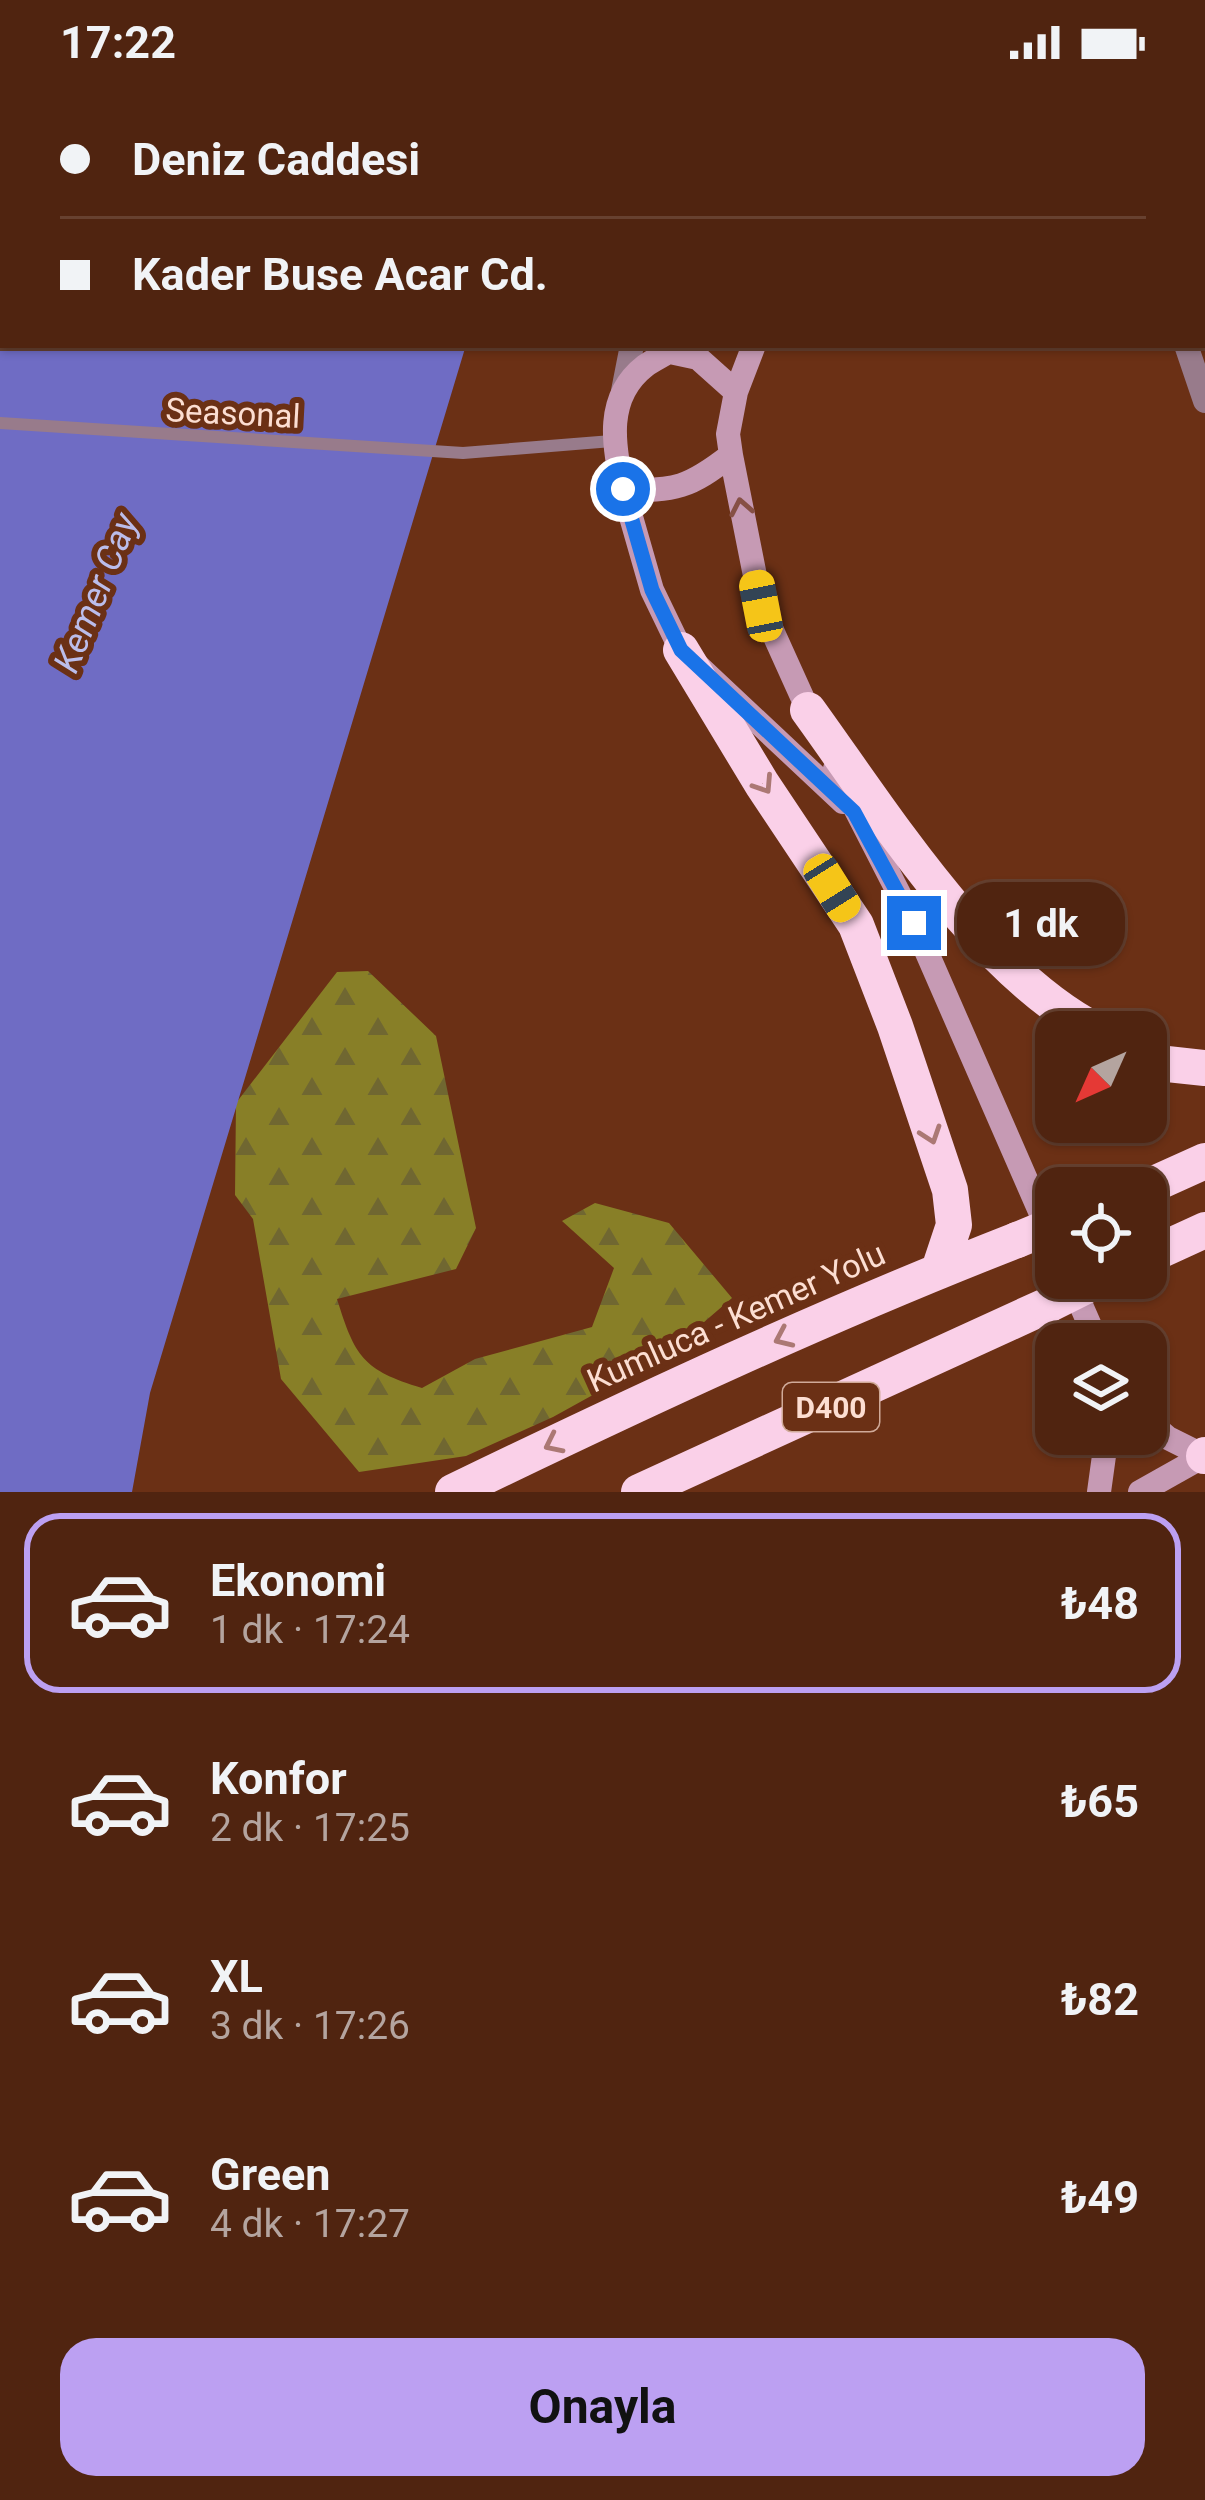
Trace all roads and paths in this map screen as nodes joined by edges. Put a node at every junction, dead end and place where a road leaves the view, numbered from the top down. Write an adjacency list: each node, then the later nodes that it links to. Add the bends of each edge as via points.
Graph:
1 (631, 348): 5 (street)
2 (674, 348): 5 (street); 6 (street)
3 (753, 348): 6 (street)
4 (1187, 348): 7 (street)
5 (622, 391): 9 (street)
6 (736, 392): 10 (street)
7 (1205, 401)
8 (0, 423): 9 (lane, Seasonal, via 463,453)
9 (612, 441): 11 (street)
10 (731, 455): 11 (street, via 667,492); 13 (street, one-way to 10, via 761,606)
11 (623, 489): 12 (street, via 652,590)
12 (681, 650): 14 (street); 22 (highway, one-way to 22, via 856,925 950,1190 954,1225)
13 (808, 710): 14 (street); 15 (highway, via 974,932)
14 (854, 812): 20 (street, via 914,923)
15 (1063, 1011)
16 (1167, 1064): 17 (highway)
17 (1205, 1068)
18 (1205, 1161): 19 (highway)
19 (1167, 1178)
20 (1035, 1201)
21 (1035, 1233): 22 (highway, Kumluca - Kemer Yolu / D400, bridge)
22 (939, 1270): 29 (highway, Kumluca - Kemer Yolu / D400, one-way to 29)
23 (1044, 1299): 30 (highway, D400, via 962,1346)
24 (1064, 1299): 25 (street)
25 (1082, 1323)
26 (1167, 1437): 28 (street)
27 (1104, 1455): 31 (street)
28 (1205, 1456): 32 (street)
29 (453, 1492)
30 (640, 1492)
31 (1099, 1492)
32 (1140, 1492)

